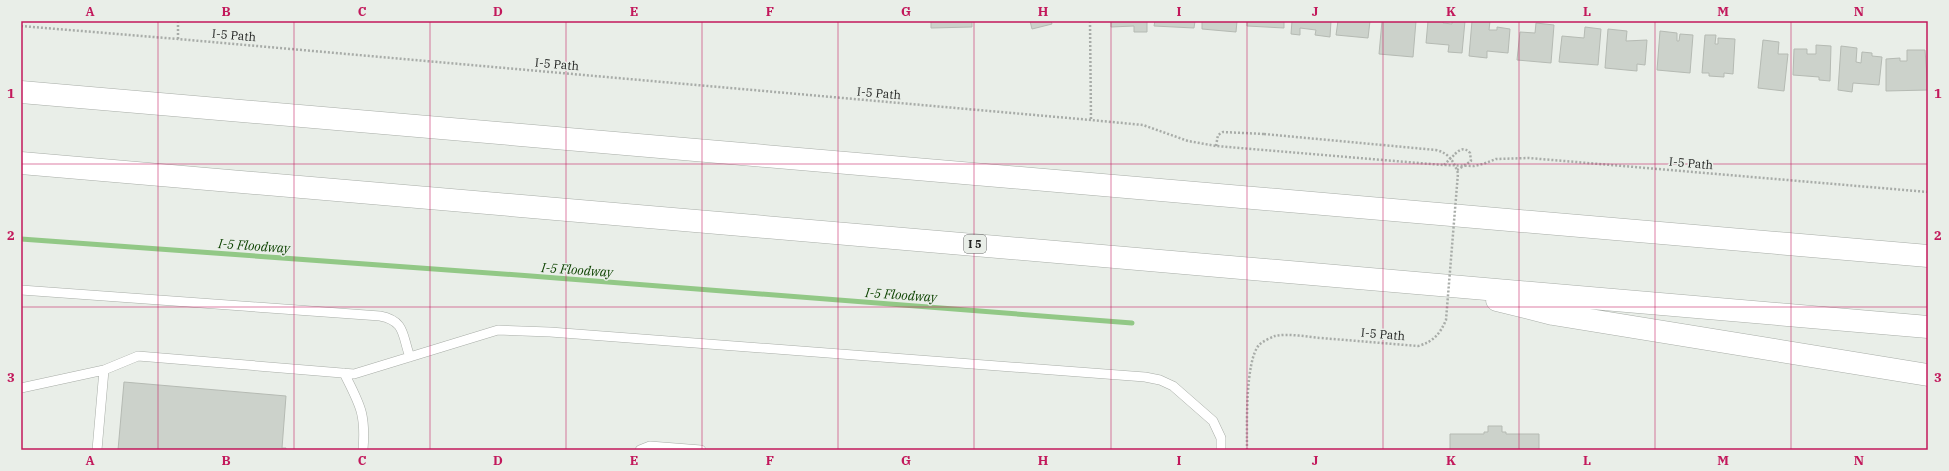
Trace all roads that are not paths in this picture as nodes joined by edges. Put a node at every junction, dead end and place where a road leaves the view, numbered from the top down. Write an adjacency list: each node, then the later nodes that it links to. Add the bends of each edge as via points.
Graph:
1 (21, 92): 3 (highway)
2 (21, 163): 4 (highway, I 5)
3 (1928, 256)
4 (1434, 284): 6 (highway, I 5); 10 (highway, via 1553,314)
5 (21, 290): 7 (lane, via 392,318 403,333)
6 (1928, 327)
7 (410, 357): 9 (lane, via 354,374); 16 (lane, via 498,330 1145,377 1173,386 1213,421 1221,438)
8 (104, 370): 9 (lane, via 138,356); 11 (lane); 12 (lane)
9 (344, 373): 13 (lane, via 362,410 365,428)
10 (1928, 375)
11 (21, 388)
12 (97, 450)
13 (363, 450)
14 (640, 450): 15 (lane, via 650,446)
15 (701, 450)
16 (1221, 450)

